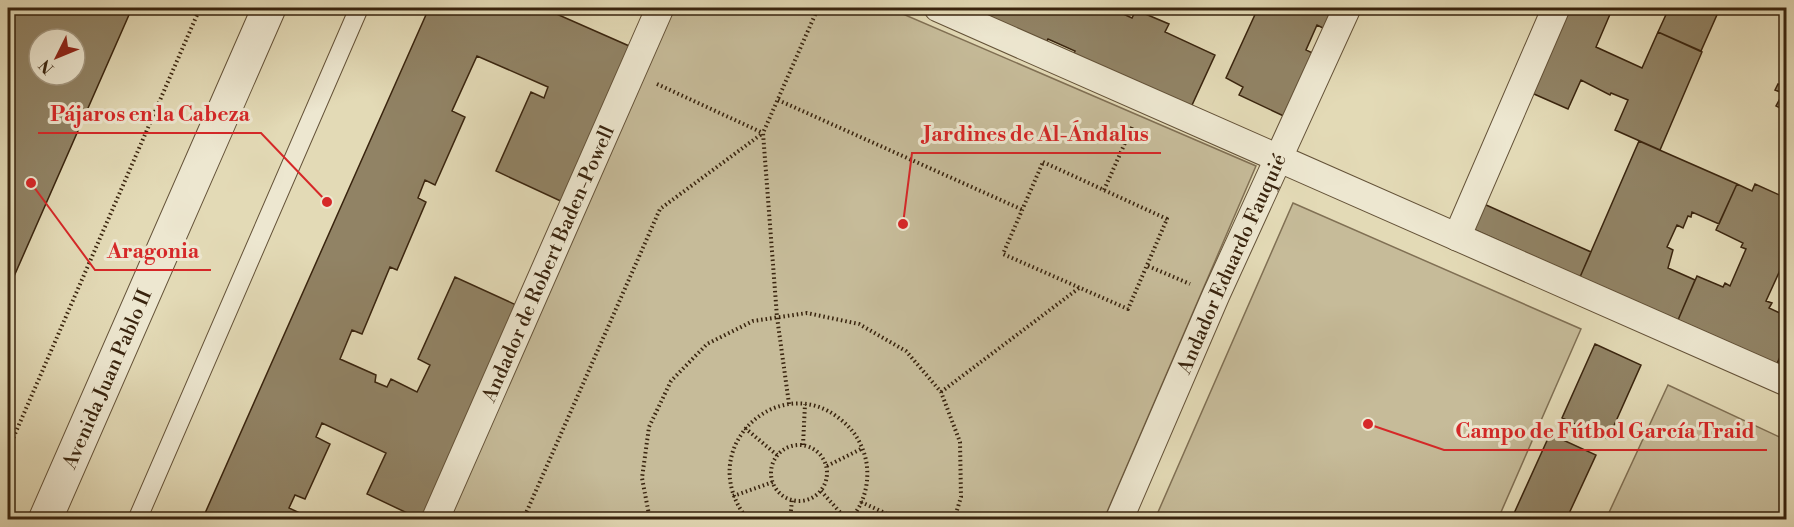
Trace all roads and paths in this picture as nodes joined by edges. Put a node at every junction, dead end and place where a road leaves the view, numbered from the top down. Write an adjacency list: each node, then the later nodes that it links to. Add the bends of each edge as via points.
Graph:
1 (200, 8): 28 (path)
2 (269, 8): 37 (street, Avenida Juan Pablo II)
3 (359, 8): 38 (lane)
4 (660, 8): 39 (street, Andador de Robert Baden-Powell)
5 (818, 8): 11 (path)
6 (938, 8): 10 (street)
7 (1347, 8): 13 (street, Andador Eduardo Fauquié)
8 (1556, 8): 16 (street)
9 (651, 81): 12 (path)
10 (1144, 99): 13 (street); 14 (path)
11 (777, 100): 12 (path); 15 (path)
12 (763, 133): 20 (path); 40 (path, via 660,209)
13 (1278, 157): 16 (street); 19 (street, Andador Eduardo Fauquié)
14 (1104, 190): 15 (path, via 1043,162); 17 (path, via 1167,219)
15 (1023, 210): 18 (path, via 1003,254)
16 (1457, 237): 21 (street)
17 (1147, 266): 18 (path, via 1128,309); 19 (path)
18 (1080, 288): 22 (path)
19 (1216, 295): 48 (street, Andador Eduardo Fauquié)
20 (777, 317): 22 (path, via 807,313 860,324 906,351); 23 (path); 41 (path, via 753,321 707,344 671,381 649,427 642,478)
21 (1786, 382)
22 (941, 392): 47 (path, via 960,442 961,497)
23 (789, 404): 24 (path); 25 (path, via 763,413)
24 (805, 404): 26 (path); 27 (path, via 832,412 851,427)
25 (745, 428): 29 (path); 33 (path, via 734,446 729,467)
26 (803, 445): 29 (path, via 789,446); 30 (path, via 816,450)
27 (863, 448): 30 (path); 35 (path, via 868,471)
28 (8, 450)
29 (777, 455): 31 (path, via 771,468)
30 (827, 466): 32 (path)
31 (773, 482): 33 (path); 34 (path, via 780,494)
32 (820, 491): 34 (path, via 805,501); 45 (path)
33 (733, 496): 36 (path)
34 (792, 500): 44 (path)
35 (861, 502): 45 (path); 46 (path)
36 (744, 515): 42 (path); 43 (path)
37 (45, 519)
38 (136, 519)
39 (435, 519)
40 (523, 519)
41 (650, 519)
42 (737, 519)
43 (748, 519)
44 (790, 519)
45 (848, 519)
46 (900, 519)
47 (954, 519)
48 (1119, 519)

